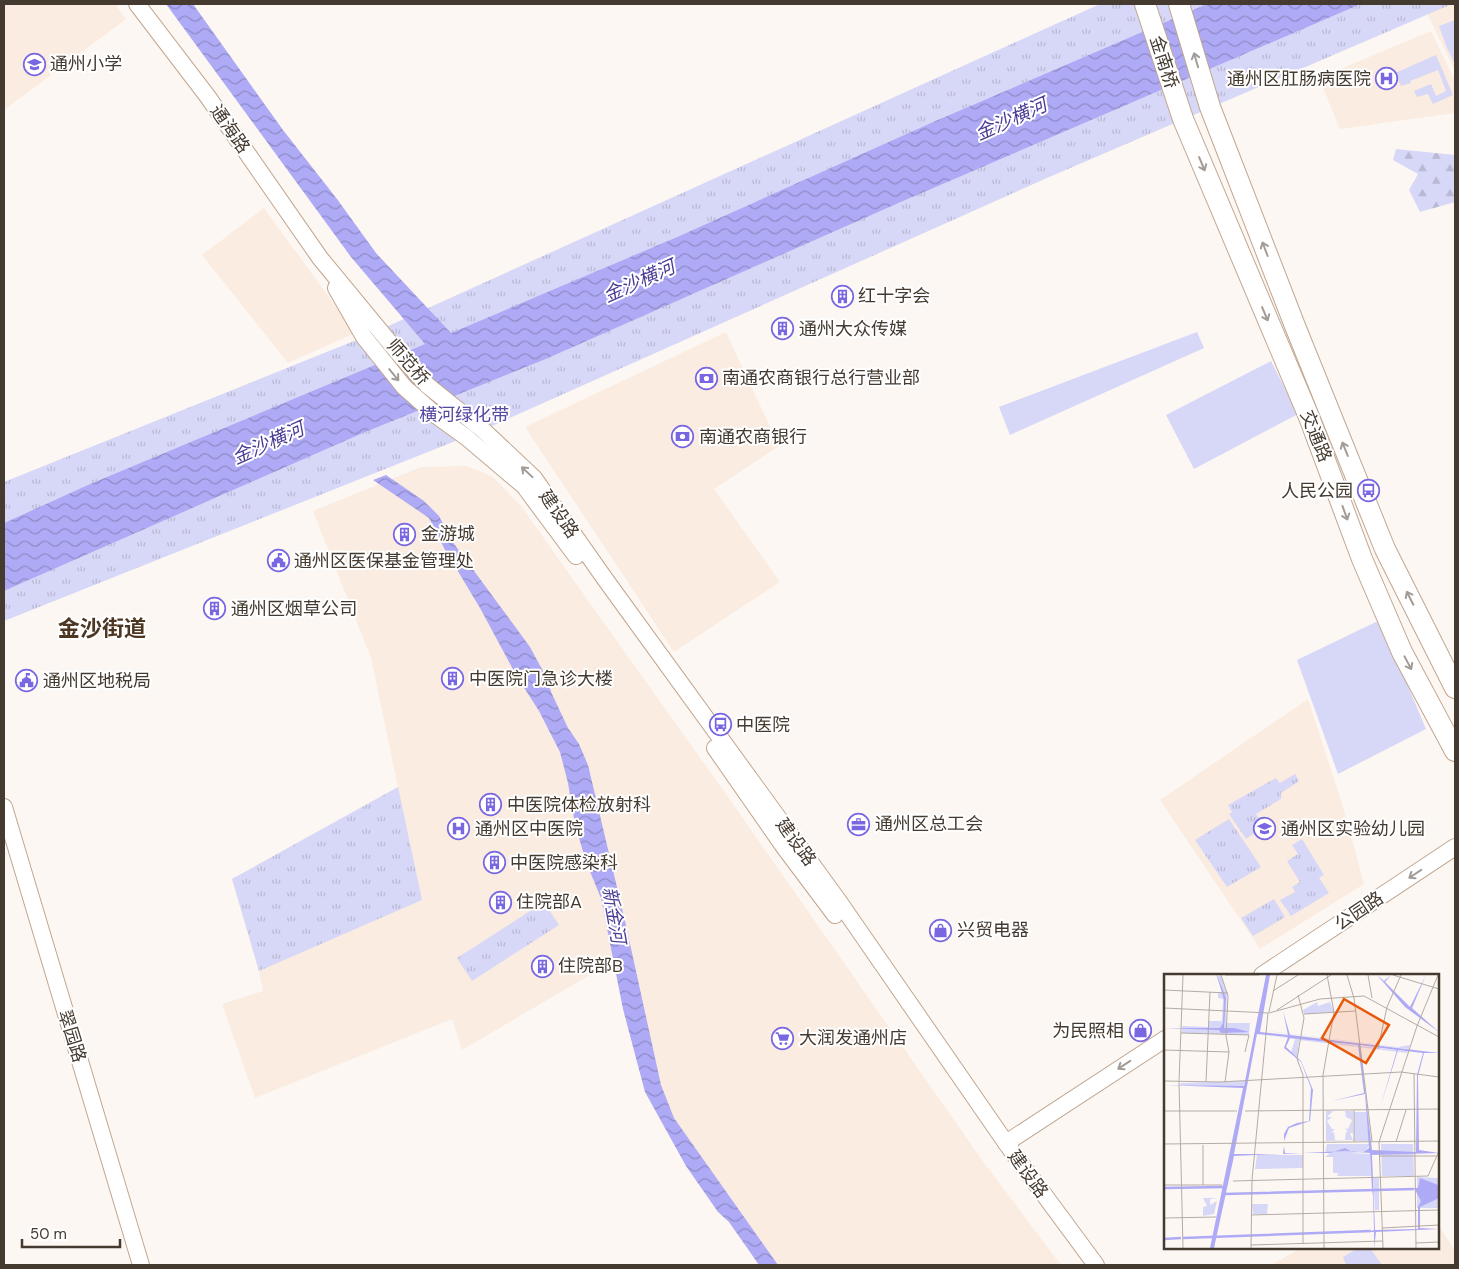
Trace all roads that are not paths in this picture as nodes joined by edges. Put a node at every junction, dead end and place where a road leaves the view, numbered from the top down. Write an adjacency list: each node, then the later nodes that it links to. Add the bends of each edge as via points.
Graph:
1 (137, 4): 6 (street, 通海路, via 208,97)
2 (1145, 4): 5 (main road, 金南桥)
3 (1179, 4): 4 (main road, 金南桥, one-way to 3)
4 (1210, 107): 11 (main road, 交通路, one-way to 4, via 1385,548)
5 (1183, 119): 12 (main road, 交通路, one-way to 12, via 1309,417 1362,559 1402,652)
6 (320, 258): 7 (street, 通海路); 8 (street, 通海路)
7 (380, 330): 9 (street, 师范桥, via 427,385)
8 (364, 337): 10 (street, 师范桥, one-way to 10, via 404,387)
9 (483, 430): 17 (street, 建设路, one-way to 9, via 845,909 534,478)
10 (466, 437): 19 (street, 建设路, via 524,486 674,690 1000,1152)
11 (1455, 688)
12 (1455, 751)
13 (4, 807): 18 (street, 翠园路)
14 (1455, 847): 15 (street, 公园路, one-way to 15)
15 (1264, 974)
16 (1164, 1040): 17 (street, one-way to 17)
17 (1006, 1143): 20 (street, 建设路)
18 (141, 1265)
19 (1084, 1265)
20 (1096, 1265)

